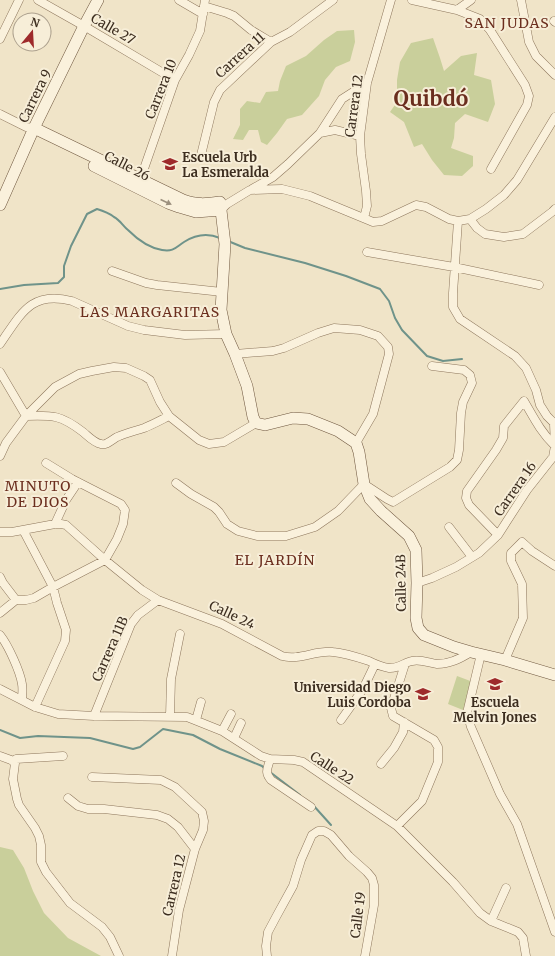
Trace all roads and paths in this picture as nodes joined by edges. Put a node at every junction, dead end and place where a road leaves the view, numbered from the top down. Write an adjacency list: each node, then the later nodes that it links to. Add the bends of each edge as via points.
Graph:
1 (19, 0): 13 (street)
2 (38, 0): 12 (street, Calle 27)
3 (98, 0): 12 (street, Carrera 9)
4 (179, 0): 10 (street)
5 (333, 0): 14 (street, Carrera 11, via 290,32)
6 (391, 0): 17 (street, Carrera 12)
7 (412, 0): 11 (street)
8 (470, 0): 11 (street)
9 (521, 0): 15 (street, via 528,42 536,56)
10 (204, 7): 14 (street, via 234,16); 16 (street, Carrera 10, via 202,26 197,39)
11 (456, 10): 24 (street, via 480,19 490,30 525,85 529,96 527,105)
12 (84, 26): 16 (street, Calle 27); 20 (street, Carrera 9)
13 (0, 39)
14 (271, 42): 23 (street, Carrera 11, via 220,90 214,102)
15 (555, 75)
16 (175, 80): 25 (street, Carrera 10)
17 (367, 83): 21 (street, via 342,99); 22 (street, Carrera 12)
18 (0, 114): 20 (street, Calle 26)
19 (555, 116): 31 (street, via 517,180 504,195)
20 (30, 130): 25 (street, Calle 26); 27 (street, Carrera 9)
21 (320, 133): 22 (street, via 335,130); 26 (street, via 273,177)
22 (360, 136): 30 (street, Carrera 12, via 366,191)
23 (201, 155)
24 (491, 169)
25 (139, 184): 28 (street, Calle 26, via 194,203)
26 (250, 190): 28 (street); 30 (street, via 282,189 310,196)
27 (0, 205)
28 (222, 205): 37 (street, via 225,239)
29 (555, 209): 31 (street, via 524,234 504,237 485,234)
30 (364, 218): 32 (street, via 373,222 382,221 416,205)
31 (470, 219): 32 (street)
32 (458, 221): 34 (street)
33 (367, 252): 34 (street)
34 (454, 267): 36 (street); 46 (street, via 453,307 460,319 515,356 526,368 540,405)
35 (112, 271): 37 (street, via 146,283)
36 (539, 285)
37 (222, 292): 38 (street, via 220,310)
38 (226, 334): 39 (street, via 185,335 144,330 128,326 72,301 49,298 38,301 21,314); 40 (street)
39 (0, 344)
40 (235, 354): 45 (street, via 247,386); 47 (street, via 273,351 334,328 360,330 378,336 388,347 389,354 373,414)
41 (432, 366): 55 (street, via 464,370 470,375 472,383 461,413 460,450 457,460 450,467)
42 (0, 372): 43 (street)
43 (26, 416): 44 (street, via 55,416 72,424 94,441 106,444 121,435); 44 (street, via 55,388 79,374 114,367 126,368 150,380); 49 (street, via 6,443)
44 (169, 416): 45 (street, via 199,440 209,444 224,442)
45 (256, 423): 47 (street, via 265,425 293,418 308,419 338,431)
46 (554, 424): 48 (street)
47 (356, 443): 54 (street, Calle 24B)
48 (555, 446): 50 (street); 61 (street, via 546,437 524,401 504,426 503,438 467,491 466,498 469,504)
49 (0, 456)
50 (554, 459): 61 (street, Carrera 16, via 527,490)
51 (46, 463): 52 (street)
52 (78, 482): 57 (street); 63 (street, via 117,501 125,510 121,529)
53 (176, 482): 54 (street, via 214,507 227,524 257,536 286,536 315,527 338,511)
54 (364, 484): 55 (street); 56 (street, Calle 24B, via 370,499)
55 (394, 502): 56 (street)
56 (386, 516): 66 (street, Calle 24B, via 408,536 416,550)
57 (55, 524): 59 (street); 63 (street, Calle 24, via 70,528)
58 (448, 527): 62 (street)
59 (23, 530): 60 (street); 67 (street)
60 (0, 532)
61 (498, 535): 62 (street, Carrera 16)
62 (472, 557): 66 (street, Carrera 16, via 456,568)
63 (105, 560): 67 (street); 69 (street, Calle 24)
64 (555, 566): 74 (street, via 522,542 511,553 511,561 522,584 523,618)
65 (0, 577): 68 (street)
66 (417, 583): 73 (street, Calle 24B, via 418,628 424,635 437,641)
67 (53, 586): 68 (street, via 34,598); 81 (street, via 66,630 65,641)
68 (16, 600): 70 (street)
69 (158, 600): 75 (street, Calle 24, via 222,624 288,658 333,652); 83 (street, Carrera 11B, via 138,615 131,624)
70 (0, 613)
71 (180, 634): 84 (street, via 171,680)
72 (0, 635): 79 (street, via 20,676)
73 (476, 653): 74 (street); 76 (street, Calle 24, via 456,661 438,664 419,660); 103 (street, via 467,713 500,794 517,824)
74 (505, 660): 77 (street)
75 (375, 664): 76 (street, Calle 24, via 389,668); 86 (street, via 363,689)
76 (405, 664): 87 (street, via 391,708 393,716)
77 (555, 675)
78 (0, 689): 79 (street, Calle 22)
79 (22, 700): 81 (street, Calle 22)
80 (201, 702): 85 (street)
81 (35, 707): 83 (street, Calle 22, via 58,714)
82 (231, 714): 89 (street)
83 (94, 716): 84 (street, Calle 22)
84 (170, 716): 85 (street, Calle 22)
85 (196, 720): 89 (street, Calle 22)
86 (340, 720)
87 (404, 722): 95 (street, via 403,732); 99 (street, via 434,740 438,747 438,762 422,801)
88 (241, 723): 90 (street)
89 (222, 731): 90 (street, Calle 22)
90 (234, 738): 93 (street, Calle 22, via 261,756)
91 (0, 756): 94 (street)
92 (63, 756): 94 (street)
93 (270, 758): 98 (street, via 267,776); 99 (street, Calle 22, via 303,762)
94 (13, 761): 104 (street, via 16,764 13,779 17,799 39,836 41,862 46,872 70,903 102,927)
95 (381, 764)
96 (92, 777): 100 (street, Carrera 12, via 161,780 175,787 202,812 203,830)
97 (68, 798): 100 (street, via 78,806 88,809 157,814 178,827)
98 (311, 808)
99 (397, 826): 102 (street, Calle 22, via 480,913)
100 (195, 849): 105 (street, Carrera 12, via 179,910)
101 (506, 888): 102 (street)
102 (491, 921): 108 (street, Calle 22, via 518,932 523,938)
103 (555, 932)
104 (119, 956)
105 (172, 956)
106 (267, 956): 107 (street, Calle 19, via 268,932 293,886 312,835 324,831 331,835 372,878 374,905)
107 (365, 956)
108 (526, 956)

